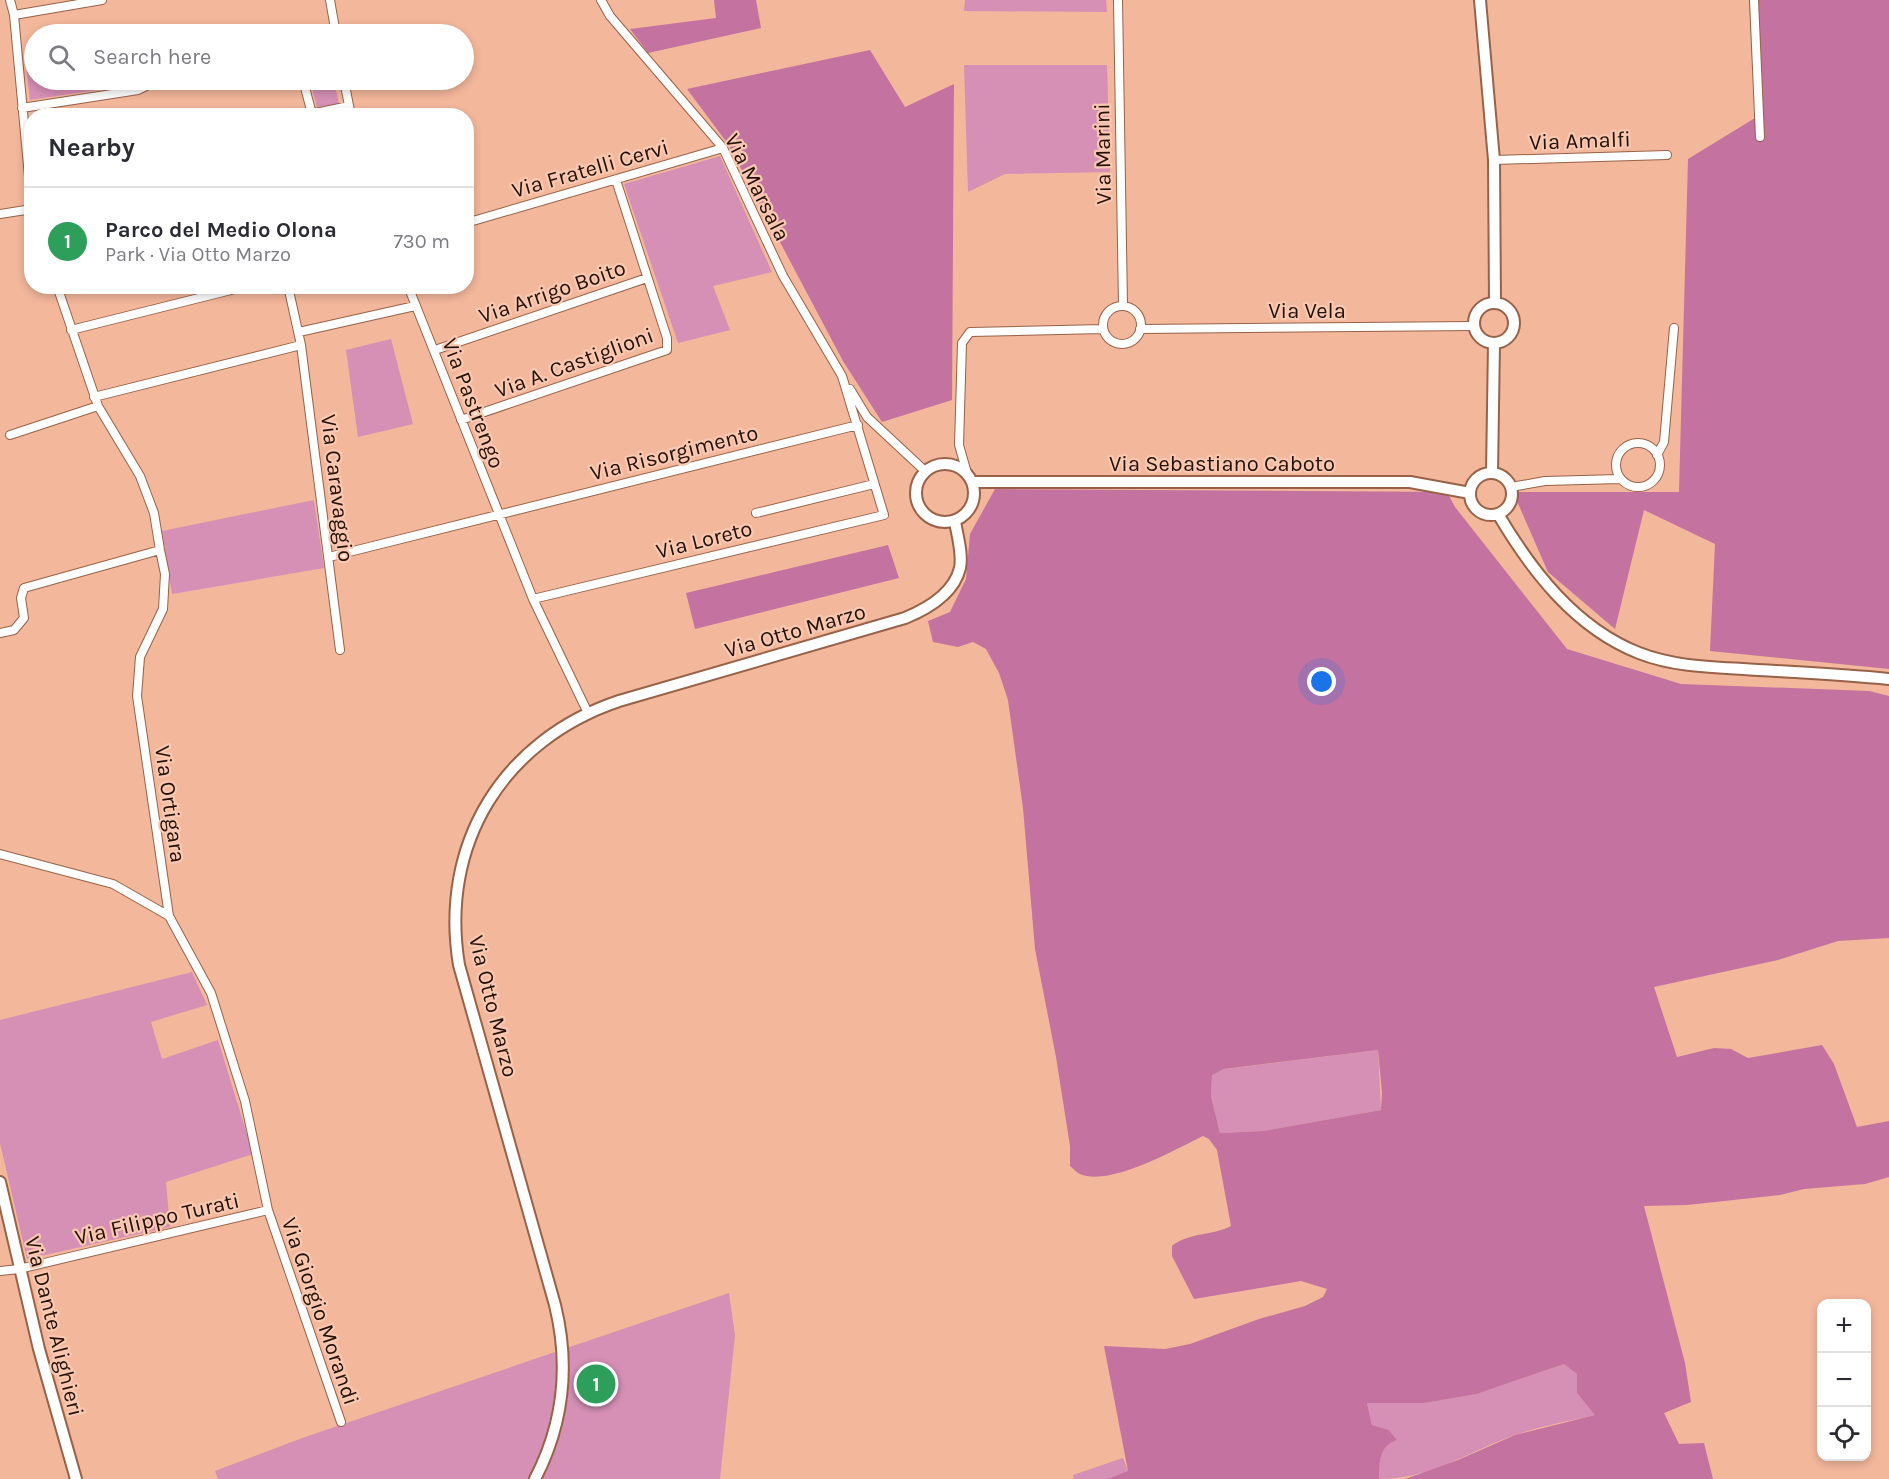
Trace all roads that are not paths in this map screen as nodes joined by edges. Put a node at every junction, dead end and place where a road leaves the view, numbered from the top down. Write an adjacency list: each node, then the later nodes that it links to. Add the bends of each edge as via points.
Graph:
1 (10, 0): 8 (street)
2 (102, 0): 8 (street)
3 (330, 0): 9 (street)
4 (601, 0): 19 (street, Via Marsala, via 610,16)
5 (1118, 0): 33 (street, Via Marini)
6 (1480, 0): 21 (street)
7 (1754, 0): 18 (street)
8 (14, 15): 14 (street)
9 (334, 24)
10 (138, 90): 14 (street)
11 (306, 90): 15 (street)
12 (346, 90): 13 (street)
13 (349, 106): 16 (street)
14 (22, 108): 17 (street)
15 (310, 108)
16 (340, 108)
17 (24, 130)
18 (1760, 137)
19 (723, 148): 22 (street, Via Fratelli Cervi); 43 (street, Via Marsala, via 783,276)
20 (1667, 155): 21 (street, Via Amalfi)
21 (1494, 160): 31 (street)
22 (616, 180): 25 (street, Via Fratelli Cervi); 26 (street, Via A. Castiglioni)
23 (24, 210): 24 (street)
24 (0, 214)
25 (474, 221)
26 (646, 278): 42 (street, Via Arrigo Boito); 46 (street, Via A. Castiglioni, via 667,338 668,347 663,354)
27 (60, 294): 38 (street, Via Ortigara)
28 (216, 294): 38 (street)
29 (290, 294): 39 (street, Via Caravaggio)
30 (411, 294): 32 (street, Via Pastrengo)
31 (1495, 302): 34 (street, via 1479,309); 40 (street, via 1507,308 1514,327 1507,338)
32 (415, 306): 39 (street); 42 (street, Via Pastrengo)
33 (1123, 306): 36 (street, via 1107,313); 37 (street, via 1134,311)
34 (1474, 326): 37 (street, Via Vela); 40 (street, via 1479,336)
35 (1674, 328): 49 (street, via 1664,442)
36 (1103, 329): 37 (street, via 1110,340 1122,344 1134,340); 52 (street, via 969,332 962,343 959,445)
37 (1140, 329)
38 (71, 330): 44 (street, Via Ortigara)
39 (299, 332): 41 (street, Via Caravaggio)
40 (1494, 343): 51 (street)
41 (301, 345): 44 (street); 63 (street, Via Caravaggio)
42 (435, 350): 46 (street, Via Pastrengo)
43 (842, 376): 47 (street, Via Marsala); 50 (street, Via Marsala, via 867,417)
44 (94, 398): 45 (street, Via Ortigara)
45 (98, 406): 48 (street); 62 (street, Via Ortigara, via 140,476 154,513)
46 (461, 420): 58 (street, Via Pastrengo)
47 (858, 425): 54 (street, Via Marsala); 58 (street, Via Risorgimento)
48 (10, 435)
49 (1657, 455): 53 (street, via 1659,469 1652,482 1639,487); 53 (street, via 1647,445 1626,447 1616,466)
50 (925, 471): 52 (street, via 932,466 951,464); 61 (street, via 915,489 920,508 935,521)
51 (1492, 473): 55 (street, via 1503,477); 56 (street, via 1475,481)
52 (970, 478): 56 (street, Via Sebastiano Caboto, via 1410,482); 61 (street, via 974,501)
53 (1620, 479): 55 (street, via 1545,481)
54 (874, 484): 57 (street); 60 (street, Via Marsala)
55 (1511, 487): 59 (street, via 1511,500)
56 (1470, 493): 59 (street, via 1479,511)
57 (756, 513)
58 (499, 514): 63 (street, Via Risorgimento); 64 (street, Via Pastrengo)
59 (1498, 514): 67 (street, via 1537,573 1570,608 1592,627 1638,653 1695,666)
60 (884, 515): 64 (street, Via Loreto)
61 (955, 521): 68 (street, Via Otto Marzo, via 960,569 946,592 917,614)
62 (160, 550): 65 (street, via 24,588 24,618 14,630); 70 (street, Via Ortigara, via 165,574 163,609 140,657 136,696)
63 (329, 557): 66 (street, Via Caravaggio)
64 (533, 599): 68 (street, Via Pastrengo)
65 (0, 633)
66 (340, 650)
67 (1889, 679)
68 (588, 713): 77 (street, Via Otto Marzo, via 540,742 498,787 468,842 456,903 461,974 562,1337 560,1410 549,1450)
69 (0, 854): 70 (street, via 113,884)
70 (169, 916): 72 (street, Via Ortigara, via 211,993 245,1101)
71 (0, 1182): 73 (street, Via Dante Alighieri)
72 (268, 1210): 73 (street, Via Filippo Turati); 75 (street, Via Giorgio Morandi)
73 (19, 1269): 74 (street, Via Filippo Turati); 76 (street, Via Dante Alighieri)
74 (0, 1270)
75 (341, 1422)
76 (76, 1479)
77 (535, 1479)

